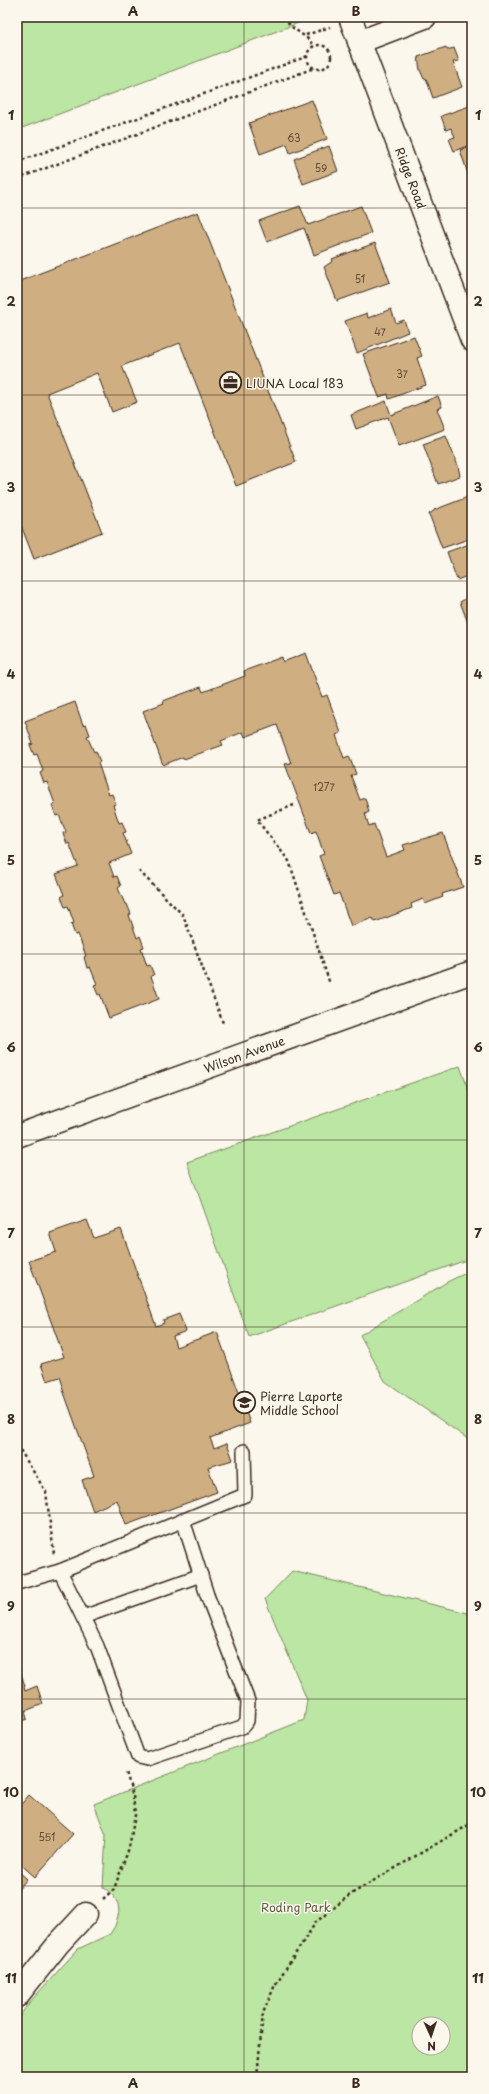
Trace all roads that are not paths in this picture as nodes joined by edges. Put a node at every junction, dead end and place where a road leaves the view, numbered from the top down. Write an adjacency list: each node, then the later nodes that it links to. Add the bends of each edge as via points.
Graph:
1 (350, 17): 3 (street, Ridge Road)
2 (425, 17): 3 (street)
3 (359, 42): 4 (street, Ridge Road)
4 (472, 340)
5 (472, 972): 6 (street, Wilson Avenue)
6 (17, 1136)
7 (244, 1451): 8 (lane, via 245,1495)
8 (183, 1520): 9 (lane); 10 (lane)
9 (60, 1571): 11 (lane); 12 (lane)
10 (201, 1576): 12 (lane); 12 (lane, via 248,1701 248,1720 242,1727 147,1759 138,1757 97,1646)
11 (17, 1583)
12 (83, 1617)
13 (86, 1914): 14 (street, via 59,1942)
14 (17, 1996)

